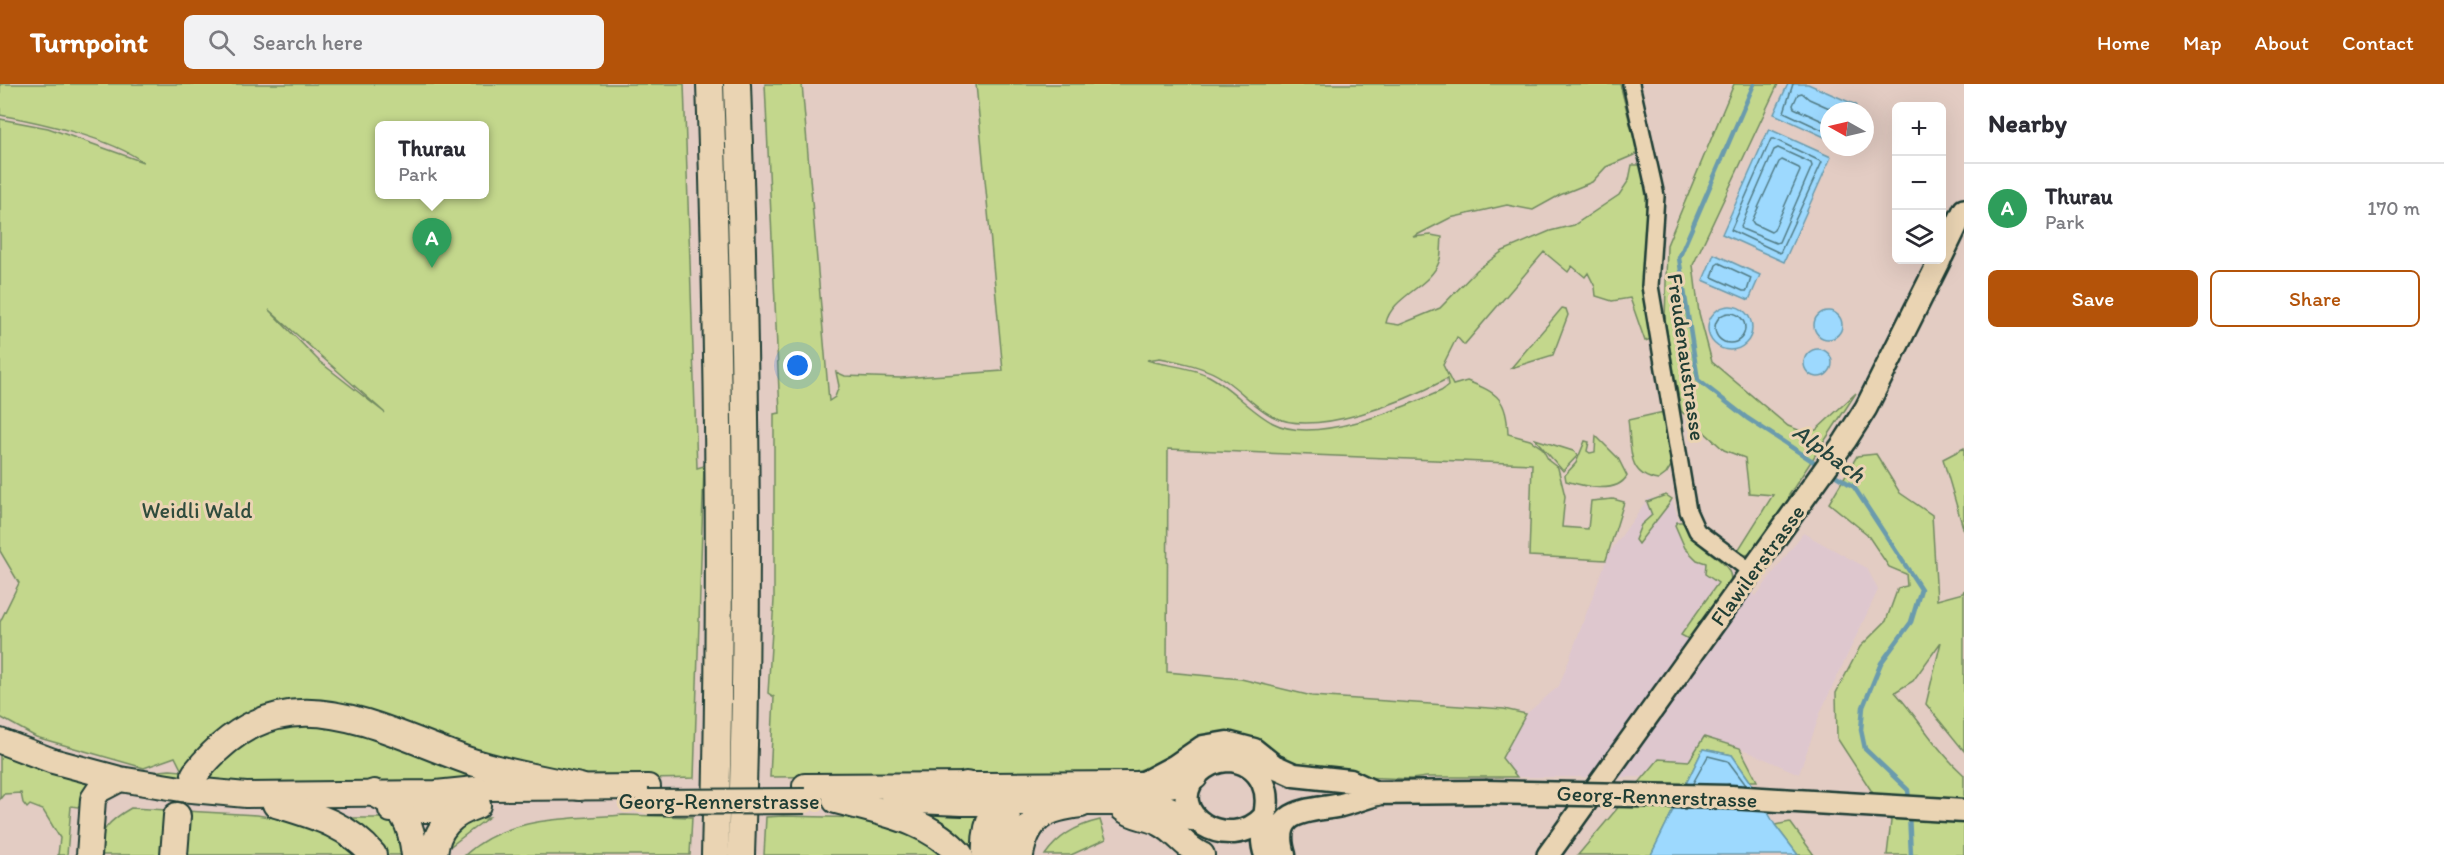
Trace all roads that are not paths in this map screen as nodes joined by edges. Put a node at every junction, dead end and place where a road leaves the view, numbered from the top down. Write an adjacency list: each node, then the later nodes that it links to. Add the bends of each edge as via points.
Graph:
1 (710, 84): 8 (highway, via 719,403)
2 (737, 84): 14 (highway, via 746,426)
3 (1631, 84): 7 (street, Freudenaustrasse, via 1656,196 1650,286 1688,512 1697,531)
4 (1964, 210): 5 (main road, Flawilerstrasse)
5 (1946, 248)
6 (1938, 264): 7 (main road, Flawilerstrasse, via 1866,408)
7 (1752, 572): 53 (main road, Flawilerstrasse)
8 (718, 739): 42 (highway, via 705,769); 43 (highway)
9 (6, 743): 13 (highway, Georg-Rennerstrasse)
10 (195, 774): 17 (highway, via 225,741 245,728 271,718 315,712 364,721 494,768)
11 (1259, 776): 12 (main road, via 1243,763 1221,760); 19 (main road, Georg-Rennerstrasse, via 1297,788); 33 (main road, via 1267,796)
12 (1194, 777): 15 (highway, Georg-Rennerstrasse, via 1172,786); 35 (main road, via 1188,796)
13 (120, 779): 24 (highway, Georg-Rennerstrasse); 37 (highway, via 99,790 93,799)
14 (743, 779): 44 (highway); 45 (highway)
15 (1147, 781): 18 (highway, Georg-Rennerstrasse); 23 (main road, via 1203,747 1227,742 1254,750 1294,775 1350,781)
16 (966, 785): 18 (highway, Georg-Rennerstrasse); 22 (highway, Georg-Rennerstrasse); 26 (highway, via 991,794)
17 (580, 786): 20 (highway, Georg-Rennerstrasse); 21 (highway, Georg-Rennerstrasse)
18 (1030, 786): 26 (highway, via 1018,789)
19 (1350, 793): 23 (main road, Georg-Rennerstrasse); 33 (main road, Georg-Rennerstrasse, via 1300,799)
20 (374, 794): 24 (highway, Georg-Rennerstrasse); 31 (highway)
21 (648, 794): 22 (highway, Georg-Rennerstrasse, bridge); 30 (highway, Georg-Rennerstrasse)
22 (805, 794): 25 (highway, Georg-Rennerstrasse)
23 (1377, 794): 32 (main road, Georg-Rennerstrasse, bridge, via 1730,797); 52 (main road, via 1294,813 1281,833)
24 (246, 795): 27 (highway, Georg-Rennerstrasse)
25 (836, 801): 26 (highway, Georg-Rennerstrasse); 46 (highway, via 921,825)
26 (1000, 803): 28 (highway, Georg-Rennerstrasse); 47 (highway, via 987,826); 48 (highway, via 1009,824)
27 (276, 804): 31 (highway, Georg-Rennerstrasse); 39 (highway, via 340,827)
28 (1081, 804): 29 (highway, Georg-Rennerstrasse); 49 (highway, via 1045,811 1028,829)
29 (1117, 804): 35 (highway, Georg-Rennerstrasse, via 1160,805); 50 (highway, via 1131,815 1160,824)
30 (477, 805): 31 (highway, Georg-Rennerstrasse); 41 (highway, via 462,810 443,825)
31 (400, 810): 40 (highway, via 411,830)
32 (1964, 811)
33 (1265, 812): 36 (main road); 51 (main road, via 1262,839)
34 (177, 816): 38 (highway)
35 (1191, 818): 36 (main road, via 1204,832)
36 (1240, 847)
37 (89, 855)
38 (174, 855)
39 (373, 855)
40 (415, 855)
41 (434, 855)
42 (700, 855)
43 (715, 855)
44 (741, 855)
45 (748, 855)
46 (960, 855)
47 (986, 855)
48 (1011, 855)
49 (1020, 855)
50 (1202, 855)
51 (1266, 855)
52 (1284, 855)
53 (1548, 855)

